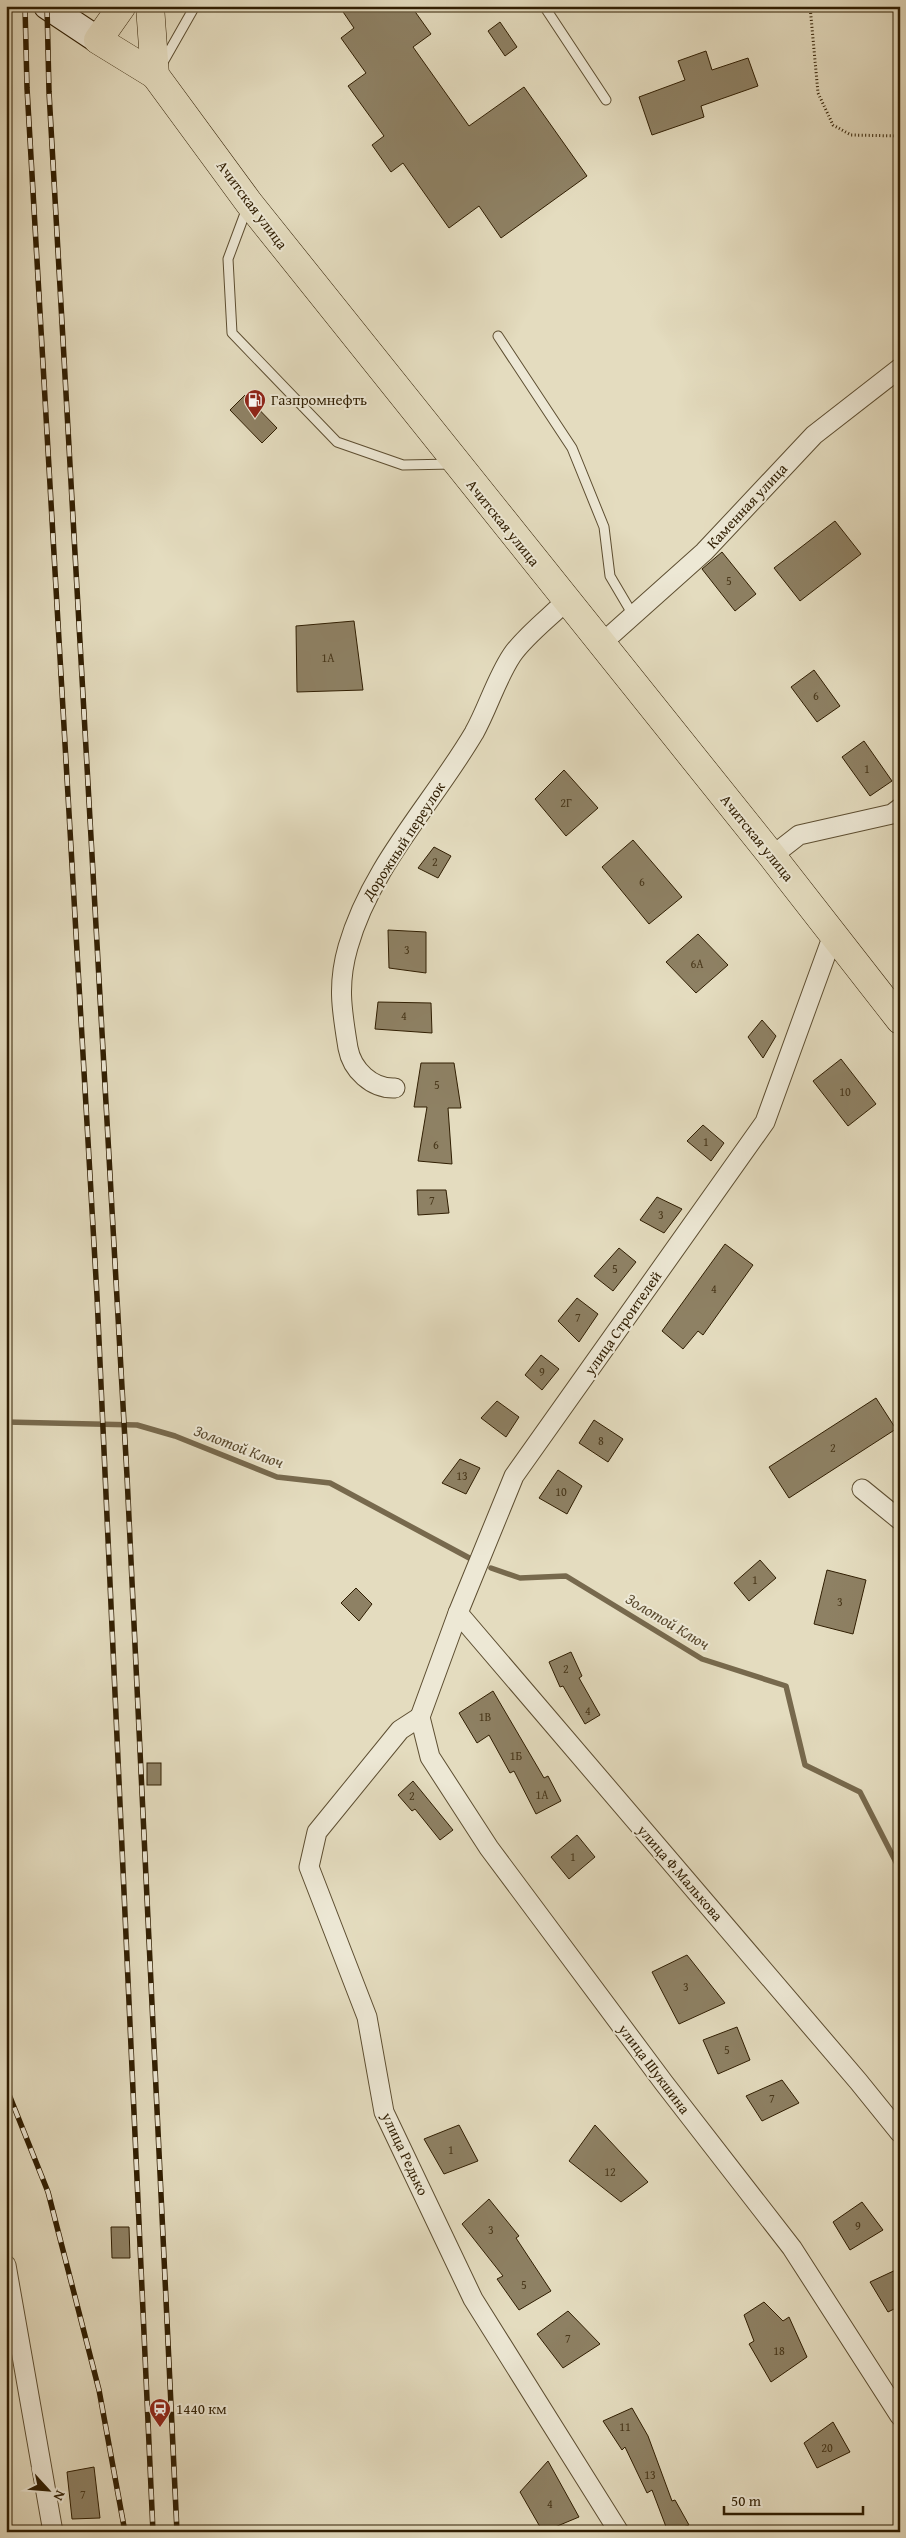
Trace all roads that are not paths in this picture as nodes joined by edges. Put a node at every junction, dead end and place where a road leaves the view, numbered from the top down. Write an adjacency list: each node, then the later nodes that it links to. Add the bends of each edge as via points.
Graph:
1 (47, 6): 6 (main road)
2 (122, 6): 6 (main road)
3 (150, 6): 7 (main road)
4 (195, 6): 7 (lane)
5 (544, 6): 8 (lane)
6 (98, 40): 7 (main road)
7 (155, 75): 9 (main road, Ачитская улица)
8 (606, 100)
9 (248, 203): 12 (main road, Ачитская улица); 12 (lane, via 228,259 232,333 337,442 402,466)
10 (498, 336): 14 (lane, via 572,448 604,527 610,576)
11 (899, 370): 14 (street, Каменная улица, via 814,435 704,552)
12 (455, 464): 13 (main road, Ачитская улица)
13 (566, 601): 15 (main road, Ачитская улица); 20 (street, Дорожный переулок, via 513,654 474,732 395,850 364,903 347,948 339,995 350,1057 367,1080 381,1089)
14 (633, 615): 15 (street, Каменная улица)
15 (601, 644): 17 (main road, Ачитская улица)
16 (900, 808): 17 (street, via 892,814 799,834)
17 (772, 856): 18 (main road, Ачитская улица)
18 (833, 935): 19 (main road, Ачитская улица); 23 (street, улица Строителей, via 766,1122 514,1476)
19 (900, 1020)
20 (395, 1088)
21 (862, 1489): 22 (street)
22 (900, 1520)
23 (458, 1613): 24 (street, улица Строителей); 25 (street, улица Ф.Малькова)
24 (420, 1717): 27 (street, улица Шукшина, via 430,1757 489,1848 792,2248); 29 (street, улица Редько, via 400,1730 317,1832 309,1867 367,2017 384,2112 473,2299)
25 (900, 2133)
26 (6, 2265): 28 (street)
27 (900, 2416)
28 (53, 2532)
29 (619, 2532)

